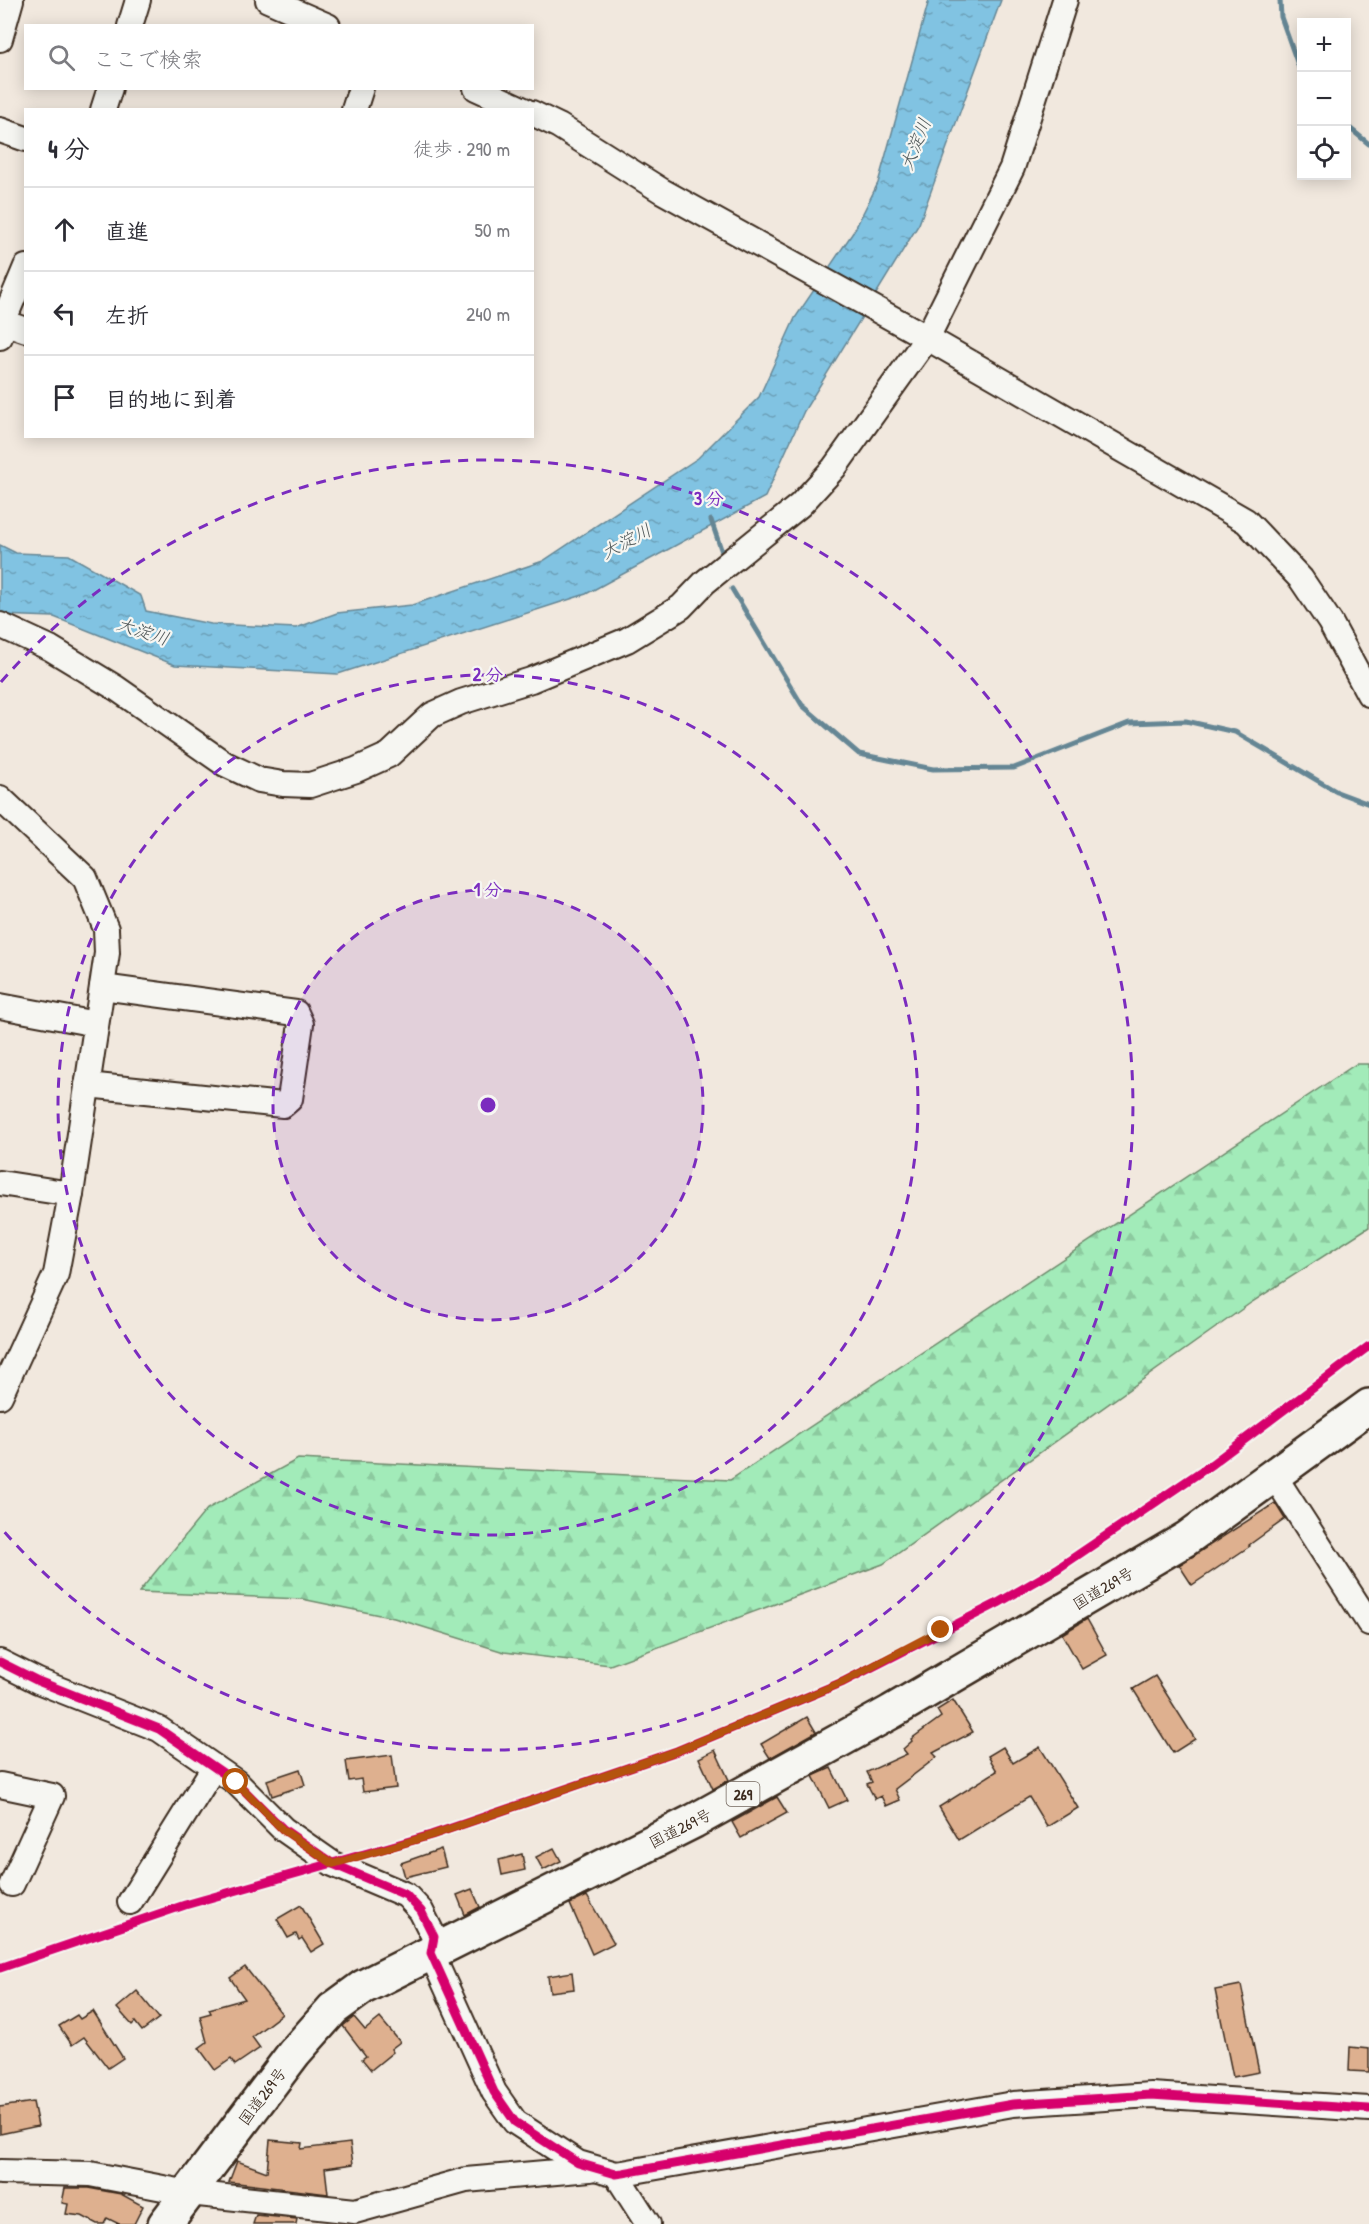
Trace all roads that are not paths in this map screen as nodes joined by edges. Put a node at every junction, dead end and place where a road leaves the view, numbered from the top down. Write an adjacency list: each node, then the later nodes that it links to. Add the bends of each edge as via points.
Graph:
1 (11, 0): 7 (street)
2 (138, 0): 5 (street)
3 (268, 0): 6 (street)
4 (1065, 0): 20 (street, via 1012,168)
5 (131, 24)
6 (323, 24)
7 (0, 39)
8 (109, 90): 11 (street)
9 (359, 90): 12 (street)
10 (480, 90): 13 (street)
11 (104, 108)
12 (355, 108)
13 (520, 108)
14 (534, 115): 20 (street, via 560,126 662,191)
15 (0, 130): 16 (street)
16 (24, 138)
17 (24, 272): 18 (street)
18 (1, 326): 19 (street)
19 (24, 330)
20 (922, 335): 21 (street, via 834,468 800,505 681,606 627,640 432,715 389,755 356,770 310,784 260,780 225,764 116,688 50,648); 22 (street, via 1246,521 1301,579 1330,622)
21 (0, 625)
22 (1369, 694)
23 (0, 798): 24 (street, via 85,878 106,929)
24 (102, 987): 26 (street); 27 (street, via 296,1013 300,1024 290,1099 283,1105)
25 (0, 1006): 26 (street)
26 (96, 1024): 27 (street)
27 (87, 1085): 29 (street)
28 (0, 1183): 29 (street)
29 (71, 1194): 30 (street, via 56,1274)
30 (0, 1396)
31 (1369, 1406): 32 (highway, 国道269号 / 269)
32 (1275, 1477): 33 (street); 39 (highway, 国道269号 / 269, via 1186,1539 881,1718 694,1821)
33 (1369, 1623)
34 (0, 1662): 35 (street, via 159,1729)
35 (214, 1767): 38 (street); 39 (street, via 236,1782 283,1830 333,1864 406,1895 422,1911 434,1937)
36 (0, 1785): 37 (street, via 52,1796)
37 (12, 1884)
38 (130, 1902)
39 (431, 1953): 41 (street, via 494,2092 515,2122 578,2163); 43 (highway, 国道269号 / 269, via 387,1972 333,2009)
40 (1369, 2109): 41 (street, via 1151,2095 1013,2104)
41 (606, 2171): 43 (street, via 465,2180 355,2211); 45 (street)
42 (0, 2172): 43 (street, via 90,2174)
43 (189, 2193): 44 (highway, 国道269号 / 269)
44 (165, 2224)
45 (648, 2224)

